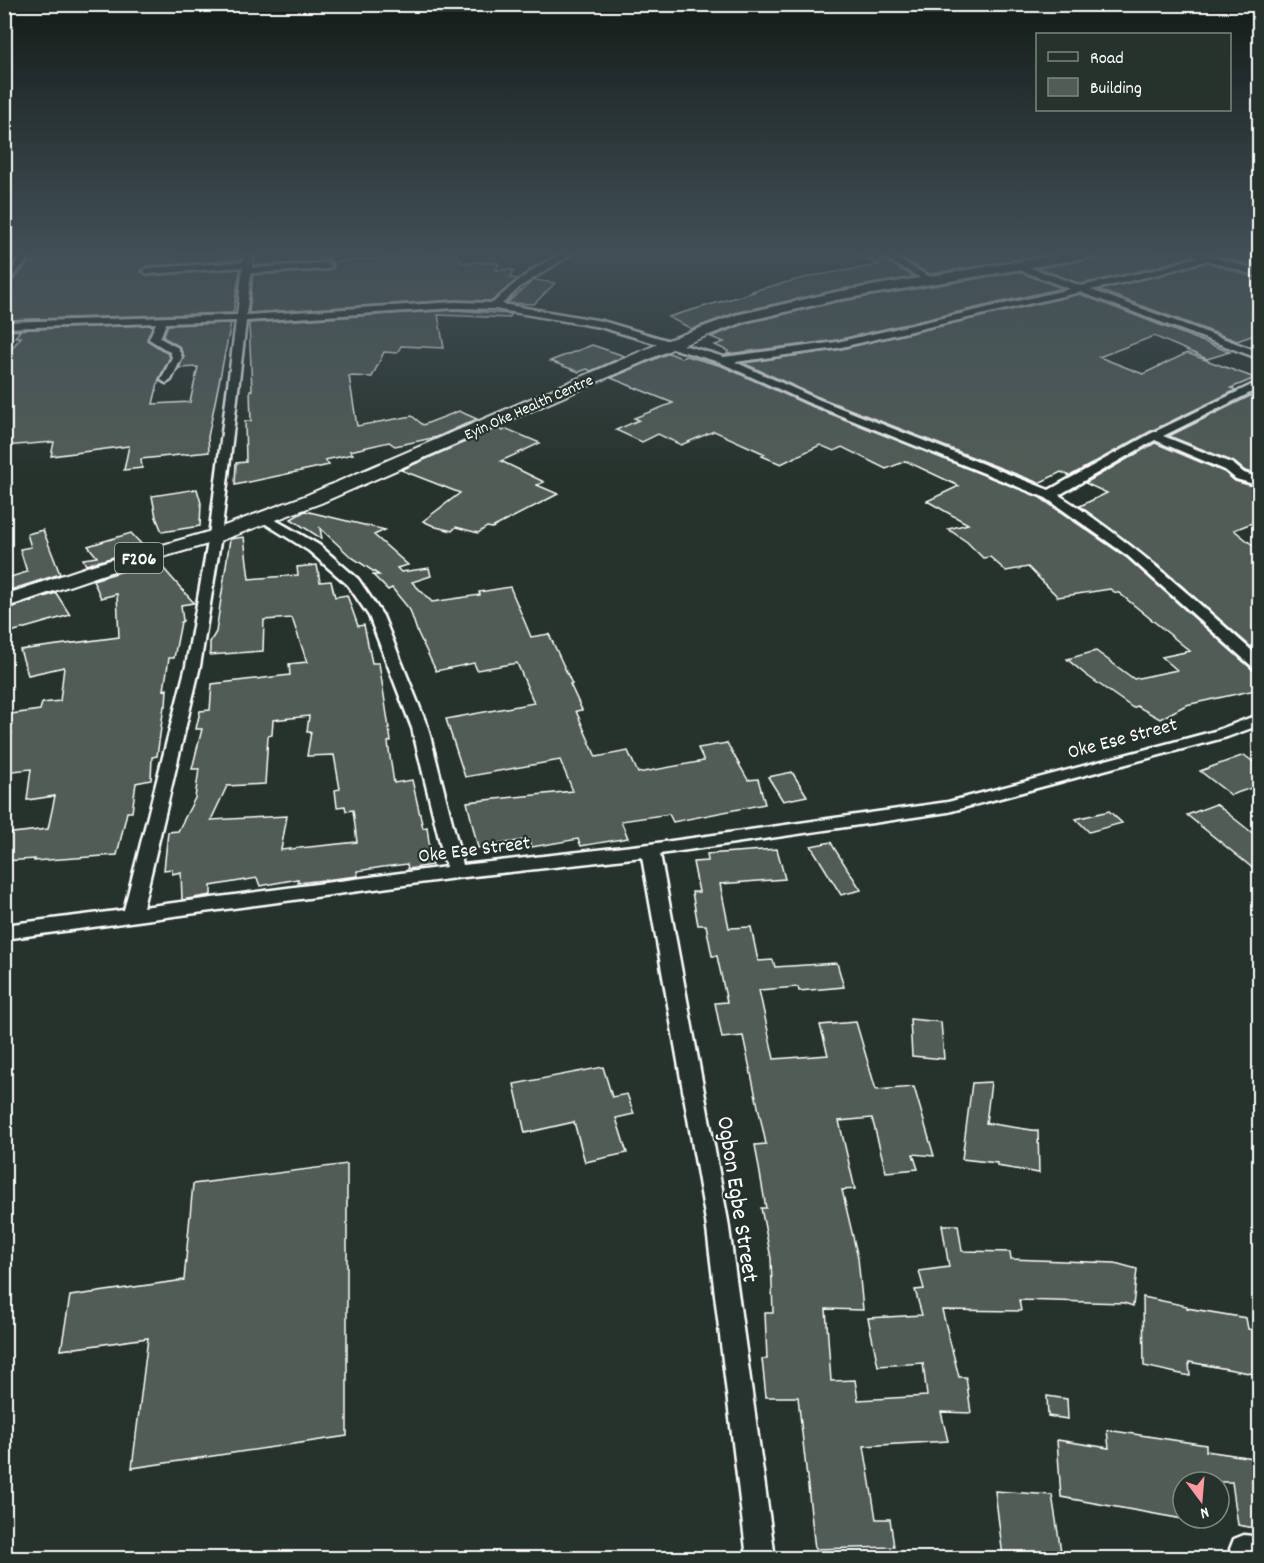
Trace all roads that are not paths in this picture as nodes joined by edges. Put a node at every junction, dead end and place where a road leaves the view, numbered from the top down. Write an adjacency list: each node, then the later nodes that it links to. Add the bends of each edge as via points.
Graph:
1 (160, 325): 10 (street, via 154,339 174,350 177,357)
2 (240, 325): 16 (street)
3 (605, 325): 7 (street)
4 (722, 325): 7 (main road, Eyin Oke Health Centre)
5 (924, 325): 9 (street, via 837,345)
6 (1176, 325): 8 (street)
7 (671, 344): 9 (street); 15 (main road, Eyin Oke Health Centre)
8 (1260, 356)
9 (723, 360): 14 (street, via 811,400)
10 (166, 380)
11 (1260, 384): 12 (street)
12 (1154, 436): 13 (street); 14 (street)
13 (1260, 482)
14 (1050, 495): 18 (street, via 1079,512 1162,577)
15 (269, 516): 16 (main road, F206); 21 (street, via 353,582 376,616 420,728)
16 (215, 536): 17 (main road, F206); 22 (street, via 193,666)
17 (4, 602)
18 (1260, 666)
19 (1260, 719): 20 (street, Oke Ese Street, via 1221,734 948,807)
20 (650, 850): 21 (street, Oke Ese Street); 24 (street, Ogbon Egbe Street, via 717,1221)
21 (456, 872): 22 (street, Oke Ese Street)
22 (132, 916): 23 (street, Oke Ese Street)
23 (4, 932)
24 (761, 1558)

